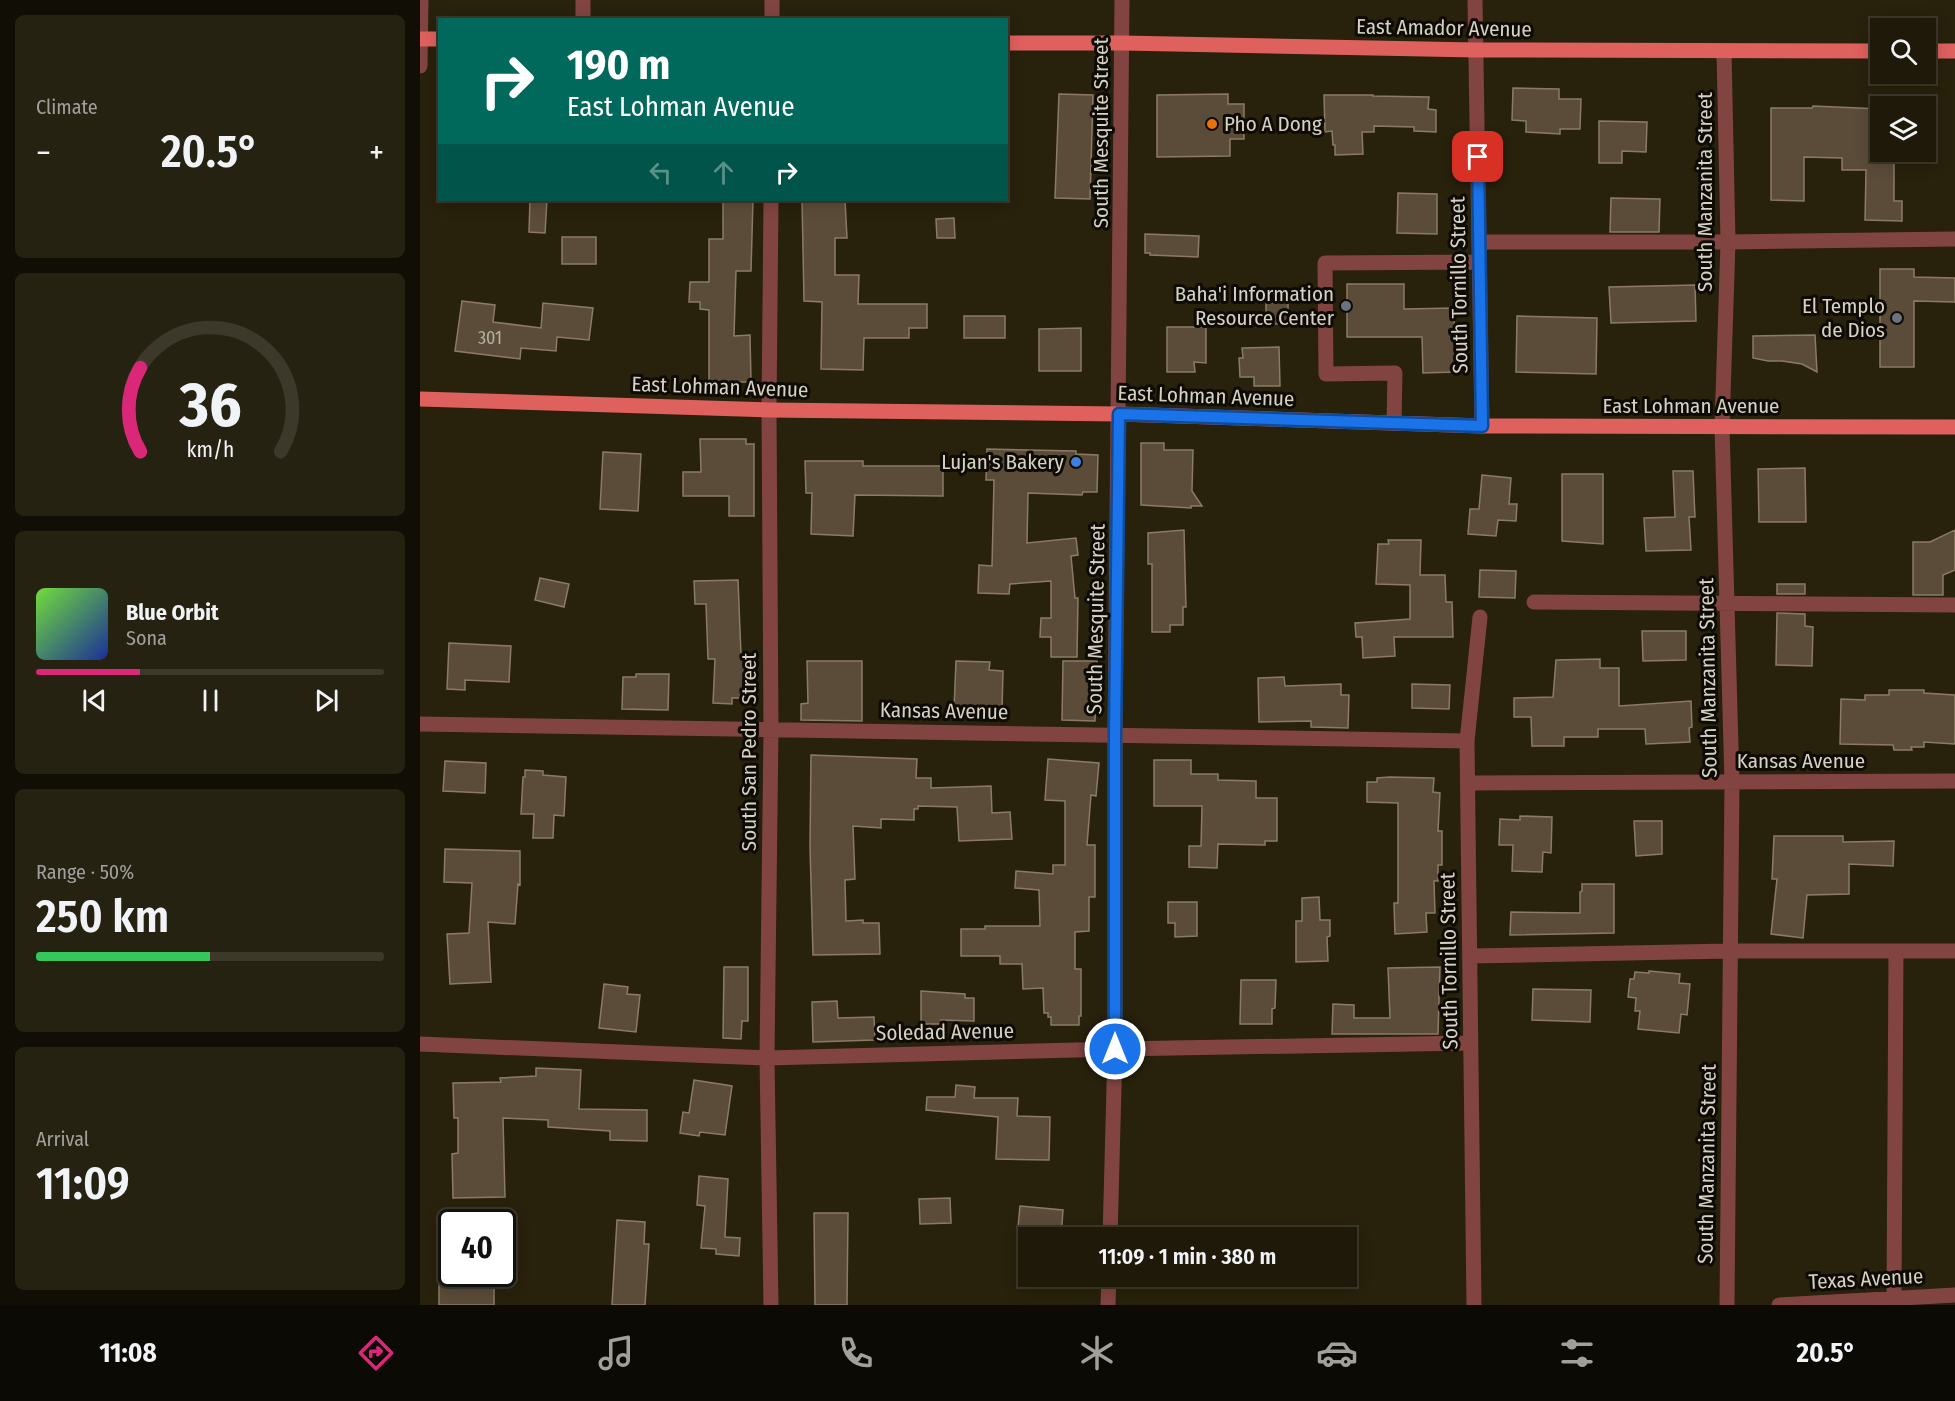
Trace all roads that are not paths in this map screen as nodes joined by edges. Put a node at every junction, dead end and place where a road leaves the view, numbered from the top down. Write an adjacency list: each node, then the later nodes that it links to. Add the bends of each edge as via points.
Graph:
1 (422, 0): 8 (street)
2 (583, 0): 6 (street)
3 (772, 0): 7 (street)
4 (1122, 0): 11 (street, South Mesquite Street)
5 (1475, 0): 12 (street, South Tornillo Street)
6 (583, 18)
7 (772, 18)
8 (421, 39): 9 (main road); 17 (street)
9 (438, 39)
10 (1008, 43): 11 (main road, East Amador Avenue)
11 (1123, 43): 12 (main road, East Amador Avenue); 25 (street, South Mesquite Street)
12 (1476, 50): 13 (main road, East Amador Avenue); 20 (street, South Tornillo Street)
13 (1724, 51): 14 (main road, East Amador Avenue); 21 (street, South Manzanita Street)
14 (1870, 51)
15 (1936, 51): 16 (main road)
16 (1955, 51)
17 (420, 66)
18 (771, 201): 24 (street, South San Pedro Street)
19 (1955, 239): 21 (street)
20 (1479, 242): 21 (street); 22 (street, South Tornillo Street)
21 (1728, 242): 28 (street, South Manzanita Street)
22 (1479, 262): 26 (street, via 1325,263 1326,374 1395,373); 27 (street, South Tornillo Street)
23 (420, 399): 24 (main road, East Lohman Avenue)
24 (770, 410): 25 (main road, East Lohman Avenue); 35 (street, South San Pedro Street)
25 (1119, 414): 26 (main road, East Lohman Avenue); 36 (street, South Mesquite Street)
26 (1394, 423): 27 (main road, East Lohman Avenue)
27 (1482, 426): 28 (main road, East Lohman Avenue)
28 (1722, 427): 29 (main road, East Lohman Avenue); 31 (street, South Manzanita Street)
29 (1955, 427)
30 (1534, 602): 31 (street)
31 (1727, 605): 32 (street); 39 (street, South Manzanita Street)
32 (1955, 605)
33 (1480, 617): 37 (street, South Tornillo Street)
34 (420, 724): 35 (street, Kansas Avenue)
35 (771, 729): 36 (street, Kansas Avenue); 48 (street, South San Pedro Street)
36 (1115, 734): 37 (street, Kansas Avenue); 47 (street, South Mesquite Street)
37 (1467, 741): 40 (street, South Tornillo Street)
38 (1955, 781): 39 (street, Kansas Avenue)
39 (1732, 782): 40 (street, Kansas Avenue); 41 (street, South Manzanita Street)
40 (1468, 783): 44 (street, South Tornillo Street)
41 (1730, 951): 42 (street); 44 (street); 56 (street, South Manzanita Street)
42 (1896, 951): 43 (street); 52 (street)
43 (1955, 951)
44 (1470, 957): 45 (street, South Tornillo Street)
45 (1471, 1043): 47 (street, Soledad Avenue); 55 (street, South Tornillo Street)
46 (420, 1044): 48 (street, Soledad Avenue)
47 (1115, 1049): 48 (street, Soledad Avenue); 49 (street, South Mesquite Street)
48 (768, 1058): 53 (street, South San Pedro Street)
49 (1110, 1227)
50 (1109, 1287): 54 (street)
51 (1955, 1295): 52 (street, Texas Avenue)
52 (1894, 1299): 57 (street, Texas Avenue)
53 (771, 1305)
54 (1108, 1305)
55 (1474, 1305)
56 (1727, 1305)
57 (1779, 1305)

